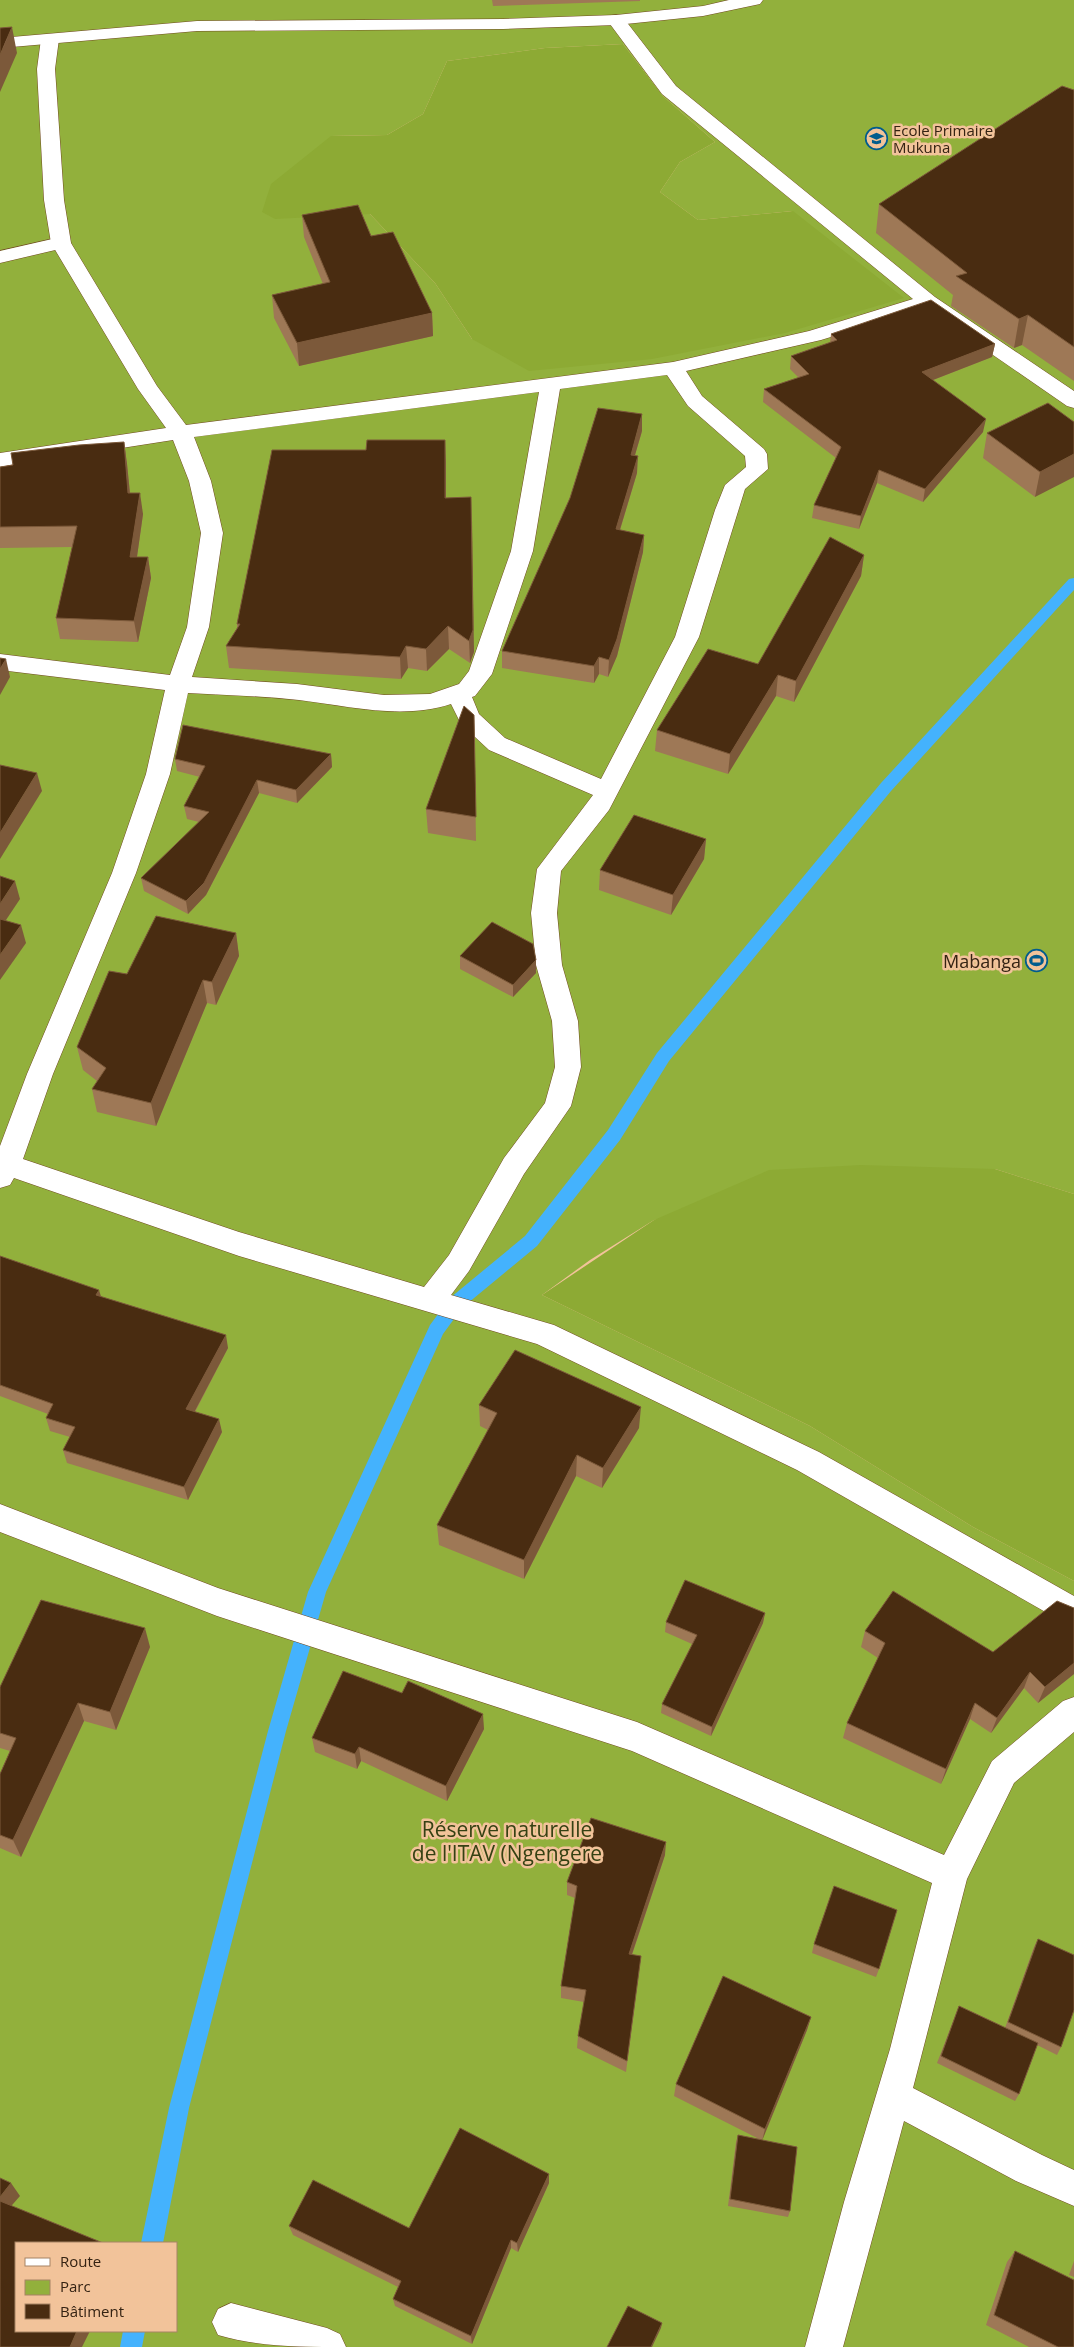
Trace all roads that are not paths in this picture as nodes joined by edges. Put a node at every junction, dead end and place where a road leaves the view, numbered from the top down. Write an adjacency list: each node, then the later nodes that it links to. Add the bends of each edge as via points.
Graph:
1 (754, 0): 2 (street, via 703,11)
2 (616, 20): 3 (street, via 197,26); 7 (street, via 669,90)
3 (50, 39): 4 (street); 5 (street, via 46,69 54,200)
4 (0, 43)
5 (61, 243): 6 (street); 11 (street, via 148,389)
6 (0, 258)
7 (928, 301): 8 (street, via 814,336); 10 (street)
8 (673, 368): 9 (street); 16 (street, via 695,401 756,454 757,469 736,486 687,637)
9 (551, 383): 11 (street); 15 (street, via 522,551 480,674 467,690)
10 (1074, 401)
11 (181, 432): 12 (street); 14 (street, via 200,481 212,533 198,627)
12 (0, 460)
13 (0, 662): 14 (street)
14 (178, 684): 15 (street, via 297,692 384,703 431,702); 17 (street, via 158,774 124,872)
15 (458, 693): 16 (street, via 469,718 497,744)
16 (607, 791): 18 (street, via 549,869 544,913 549,965 565,1021 568,1067 558,1106 514,1166 459,1264)
17 (2, 1168): 18 (street, via 239,1244)
18 (446, 1303): 20 (street, via 544,1334 808,1461)
19 (0, 1518): 22 (street, via 217,1602 637,1737)
20 (1074, 1612)
21 (1074, 1712): 22 (street, via 1003,1772)
22 (951, 1875): 23 (street)
23 (894, 2097): 24 (street); 27 (street, via 862,2202)
24 (1074, 2188)
25 (231, 2322): 26 (street)
26 (327, 2347)
27 (824, 2347)

